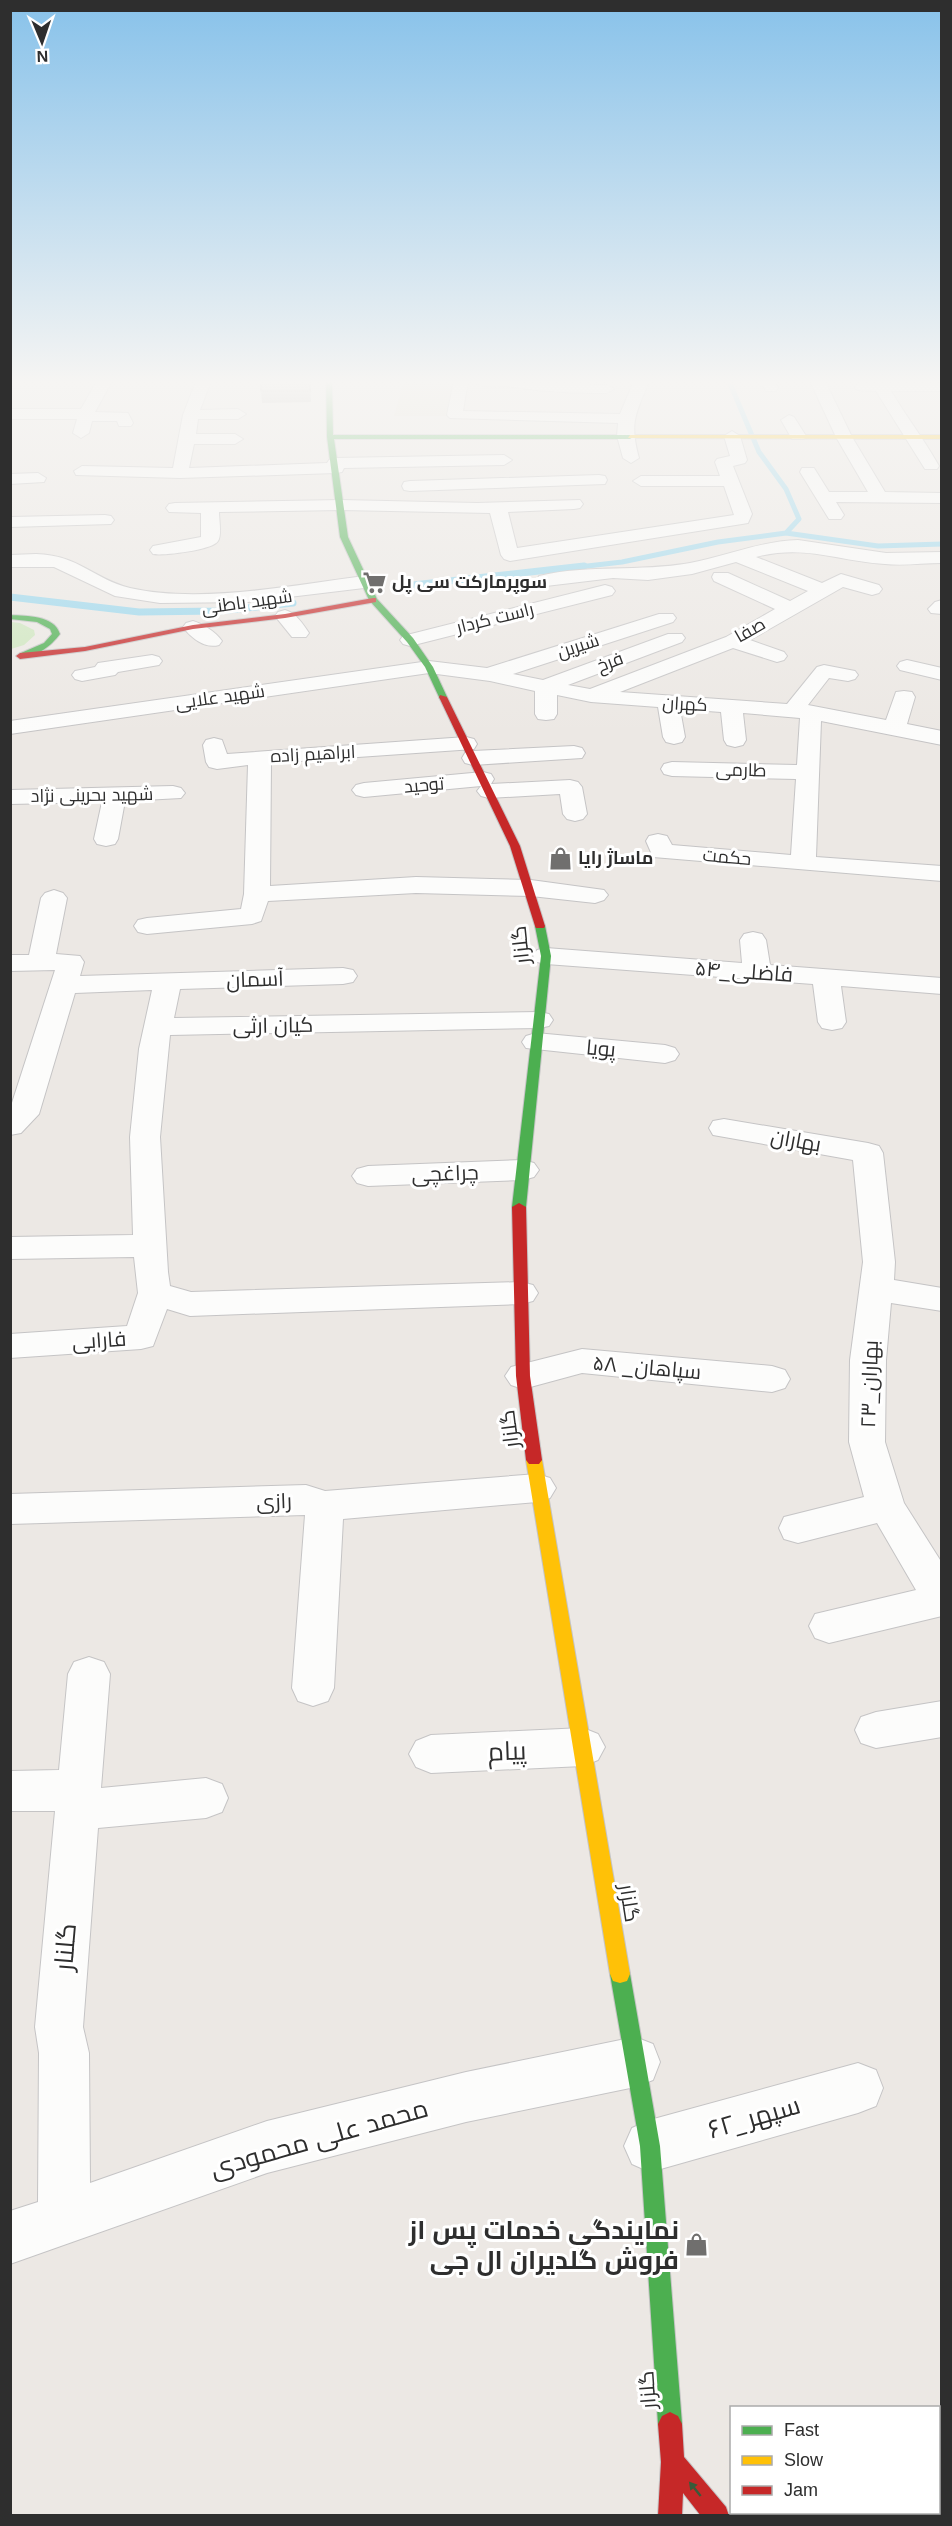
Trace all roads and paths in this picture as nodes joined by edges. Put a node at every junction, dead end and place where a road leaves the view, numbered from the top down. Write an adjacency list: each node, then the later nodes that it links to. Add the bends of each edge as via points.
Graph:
1 (294, 499): 8 (street)
2 (345, 499): 25 (main road, گلزار, via 349,524 344,537)
3 (379, 499): 9 (street)
4 (434, 499): 9 (street)
5 (737, 499): 11 (street, via 742,519 510,555)
6 (826, 499): 12 (street)
7 (574, 504): 11 (street)
8 (210, 507): 10 (street); 17 (street, via 210,540)
9 (437, 507): 11 (street)
10 (175, 508)
11 (498, 508)
12 (836, 517)
13 (467, 521): 16 (street)
14 (10, 522): 15 (street, via 80,520 77,530)
15 (102, 524)
16 (377, 524)
17 (159, 550)
18 (740, 557): 19 (street, via 775,546 798,545 877,558); 23 (street); 29 (street)
19 (942, 557)
20 (10, 561): 22 (street, via 60,562)
21 (117, 573): 22 (street)
22 (83, 574): 25 (street, via 105,587 129,594 182,588 263,594)
23 (648, 574): 27 (street, via 613,572); 40 (street, راست کردار, via 623,587)
24 (263, 576): 25 (street)
25 (362, 577): 30 (main road, گلزار)
26 (721, 577): 31 (street)
27 (546, 580)
28 (872, 589): 29 (street, صفا, via 841,580)
29 (824, 590): 31 (street, صفا)
30 (373, 600): 33 (main road, شهید باطنی); 40 (main road, گلزار)
31 (797, 604): 32 (street); 42 (street, صفا)
32 (833, 609)
33 (285, 616): 36 (main road, شهید باطنی); 38 (street)
34 (10, 617): 37 (main road, via 39,620)
35 (666, 618): 52 (street, شیرین)
36 (193, 627): 41 (street); 43 (main road, شهید باطنی)
37 (54, 628): 43 (main road); 44 (main road, via 53,640 35,652)
38 (299, 633)
39 (675, 638): 54 (street, فرخ)
40 (410, 640): 49 (main road, گلزار)
41 (212, 641)
42 (733, 641): 45 (street); 55 (street, صفا)
43 (117, 643): 44 (main road); 47 (street)
44 (15, 656)
45 (777, 656)
46 (152, 661): 47 (street)
47 (122, 664): 51 (street)
48 (908, 666): 50 (street)
49 (429, 667): 52 (street, کهران); 61 (street, شهید علایی); 67 (main road, گلزار)
50 (942, 674)
51 (82, 675)
52 (490, 675): 54 (street, کهران)
53 (848, 675): 59 (street, via 824,671)
54 (546, 686): 55 (street, کهران); 60 (street)
55 (591, 696): 57 (street, کهران)
56 (904, 697): 62 (street)
57 (668, 703): 58 (street, کهران); 63 (street)
58 (730, 706): 59 (street, کهران); 65 (street)
59 (802, 712): 62 (street, کهران); 71 (street)
60 (546, 714)
61 (12, 726)
62 (894, 729): 64 (street, کهران)
63 (674, 737)
64 (942, 738)
65 (735, 740)
66 (214, 745): 69 (street, via 218,762)
67 (469, 751): 68 (street, ابراهیم زاده); 69 (street, ابراهیم زاده); 72 (main road, گلزار)
68 (574, 753)
69 (260, 757): 85 (street, ابراهیم زاده)
70 (672, 769): 71 (street, طارمی, via 755,779)
71 (809, 772): 81 (street)
72 (486, 785): 73 (street, توحید); 77 (street, توحید, via 570,787); 84 (main road, گلزار)
73 (364, 790)
74 (173, 793): 75 (street, شهید بحرینی نژاد)
75 (115, 795): 76 (street, شهید بحرینی نژاد); 78 (street)
76 (10, 797)
77 (575, 814)
78 (106, 839)
79 (658, 841): 80 (street, حکمت, via 662,852)
80 (715, 849): 81 (street, حکمت); 83 (street)
81 (803, 864): 82 (street, حکمت)
82 (942, 874)
83 (720, 883)
84 (531, 888): 85 (street, via 416,885); 86 (street); 91 (main road, گلزار)
85 (257, 894): 88 (street, ابراهیم زاده, via 252,916)
86 (596, 895)
87 (54, 898): 92 (street)
88 (147, 926)
89 (753, 940): 94 (street)
90 (835, 950): 97 (street)
91 (546, 956): 94 (street, ۵۴_فاضلی); 102 (main road, گلزار)
92 (41, 962): 93 (street); 95 (street)
93 (10, 963)
94 (757, 972): 97 (street, ۵۴_فاضلی)
95 (68, 973): 98 (street); 104 (street, via 24,1114)
96 (343, 976): 98 (street, آسمان)
97 (832, 978): 99 (street, ۵۴_فاضلی); 100 (street)
98 (168, 982): 101 (street)
99 (942, 986)
100 (832, 1022)
101 (158, 1028): 102 (street, کیان ارثی); 109 (street, via 145,1137)
102 (538, 1031): 103 (street, پویا); 107 (main road, گلزار)
103 (665, 1054)
104 (10, 1126)
105 (724, 1128): 106 (street, بهاران)
106 (868, 1153): 111 (street, ۲۳_بهاران, via 879,1262)
107 (523, 1170): 108 (street, چراغچی); 113 (main road, گلزار, via 519,1197)
108 (368, 1176)
109 (150, 1246): 110 (street); 112 (street)
110 (10, 1248)
111 (876, 1289): 114 (street); 120 (street, ۲۳_بهاران, via 868,1360 867,1442)
112 (155, 1293): 113 (street, via 190,1304); 115 (street, فارابی, via 141,1337)
113 (521, 1293): 116 (main road, گلزار)
114 (942, 1300)
115 (10, 1346)
116 (523, 1376): 117 (street, ۵۸ _سپاهان, via 582,1361); 118 (main road, گلزار)
117 (772, 1379)
118 (537, 1488): 119 (street, رازی); 129 (main road, گلزار)
119 (325, 1506): 121 (street, رازی, via 306,1500); 126 (street)
120 (886, 1506): 122 (street); 123 (street, ۲۳_بهاران)
121 (10, 1509)
122 (798, 1528)
123 (942, 1599): 124 (street)
124 (828, 1626)
125 (88, 1674): 133 (street, گلنار)
126 (313, 1688)
127 (942, 1719): 128 (street)
128 (876, 1730)
129 (583, 1748): 130 (street, پیام); 134 (main road, گلزار)
130 (431, 1754)
131 (10, 1791): 133 (street)
132 (206, 1798): 133 (street)
133 (78, 1799): 137 (street, گلنار, via 58,2027 64,2052)
134 (635, 2062): 136 (main road, گلزار); 137 (street, محمد علی محمودی, via 466,2097 267,2148)
135 (858, 2088): 136 (street, ۶۲_سپهر)
136 (650, 2146): 139 (main road, گلزار)
137 (64, 2219): 138 (street, محمد علی محمودی)
138 (10, 2238)
139 (673, 2462): 140 (main road, گلزار); 141 (main road, one-way to 139)
140 (670, 2516)
141 (717, 2516)

